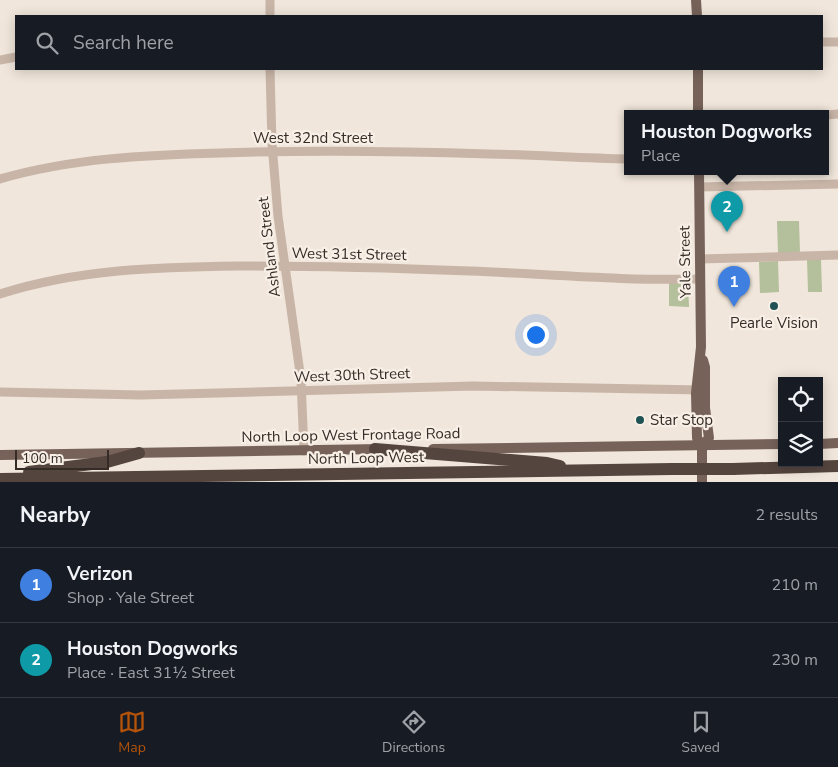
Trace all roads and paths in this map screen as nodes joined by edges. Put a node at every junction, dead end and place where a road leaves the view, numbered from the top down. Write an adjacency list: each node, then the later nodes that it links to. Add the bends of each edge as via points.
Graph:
1 (270, 0): 3 (street)
2 (696, 0): 4 (main road)
3 (270, 15)
4 (697, 15)
5 (823, 42): 6 (street)
6 (838, 42)
7 (15, 57): 8 (street)
8 (0, 60)
9 (270, 70): 12 (street, Ashland Street)
10 (698, 70): 11 (main road)
11 (698, 110)
12 (272, 151): 13 (street, West 32nd Street, via 403,151); 15 (street, West 32nd Street, via 96,160 47,167); 20 (street, Ashland Street)
13 (624, 159)
14 (699, 175): 17 (main road, Yale Street)
15 (0, 179)
16 (838, 184): 17 (street)
17 (699, 187): 19 (main road, Yale Street)
18 (838, 256): 19 (street)
19 (700, 258): 21 (main road, Yale Street)
20 (284, 266): 21 (street, West 31st Street); 22 (street, West 31st Street, via 130,269 74,276); 23 (street, Ashland Street)
21 (700, 279): 24 (main road, Yale Street, via 701,353 697,373)
22 (0, 294)
23 (302, 390): 24 (street, West 30th Street, via 473,386); 25 (street, West 30th Street, via 141,395); 31 (street, Ashland Street)
24 (701, 390): 29 (main road, Yale Street, via 697,438)
25 (0, 392)
26 (838, 443): 28 (main road)
27 (778, 444): 29 (main road, North Loop West Frontage Road)
28 (823, 444)
29 (702, 446): 30 (main road, North Loop West Frontage Road); 38 (main road, Yale Street)
30 (375, 449): 31 (main road, North Loop West Frontage Road); 35 (highway, via 548,463)
31 (304, 451): 32 (main road, North Loop West Frontage Road)
32 (139, 453): 33 (main road, North Loop West Frontage Road); 36 (highway, via 107,462)
33 (0, 455)
34 (838, 466): 35 (highway, North Loop West, bridge)
35 (575, 471): 37 (highway, North Loop West)
36 (0, 475)
37 (0, 479)
38 (702, 482)

